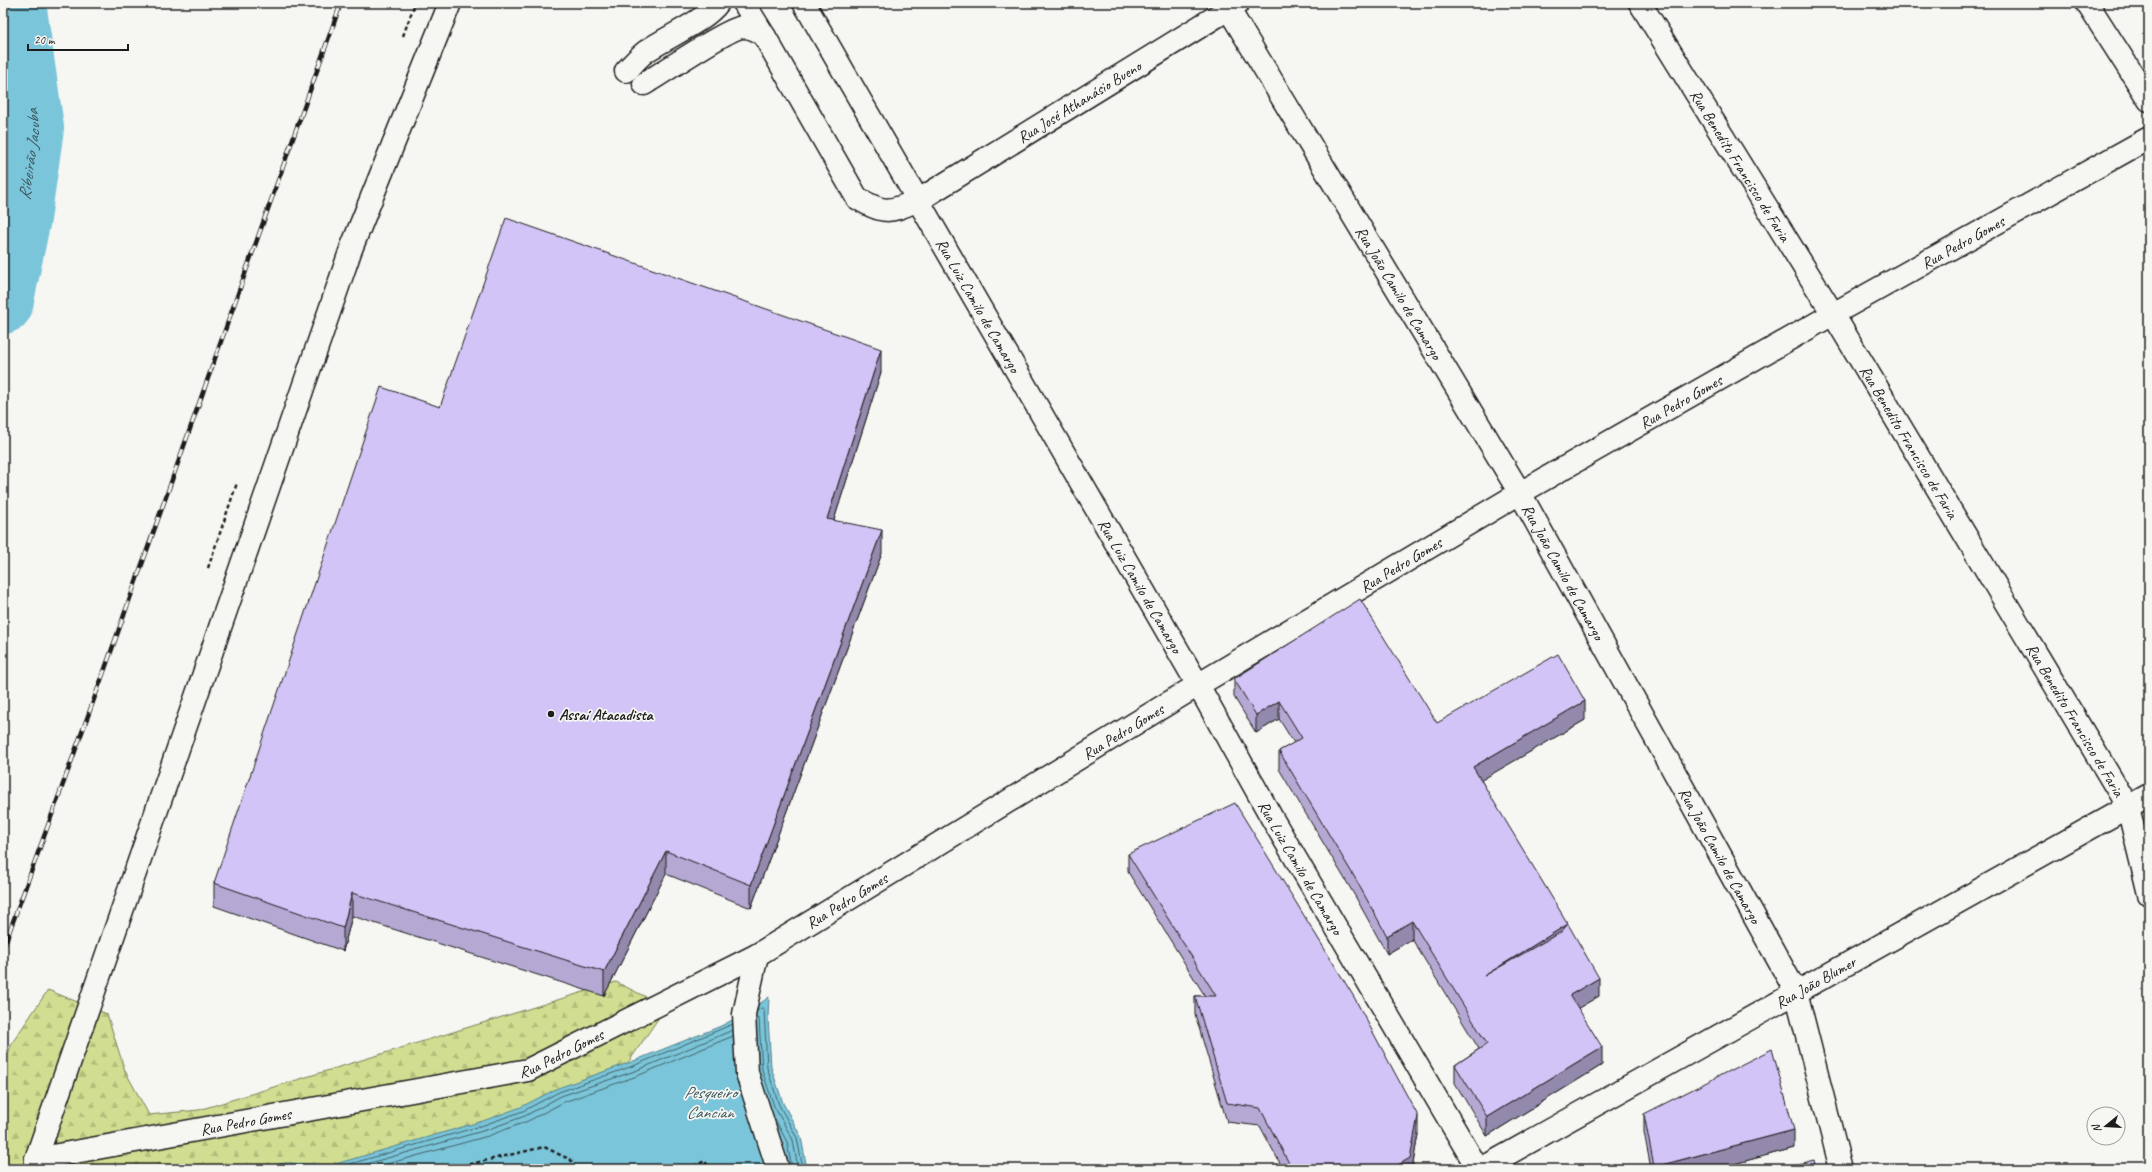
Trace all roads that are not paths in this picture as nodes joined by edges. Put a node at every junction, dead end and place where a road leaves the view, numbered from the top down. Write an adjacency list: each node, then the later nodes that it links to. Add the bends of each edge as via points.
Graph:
1 (450, 3): 22 (street, via 351,249)
2 (718, 3): 9 (street, via 702,17 647,50)
3 (744, 3): 8 (street, Rua José Athanásio Bueno)
4 (804, 3): 13 (street, Rua Luiz Camilo de Camargo)
5 (1640, 3): 14 (street, Rua Benedito Francisco de Faria)
6 (2086, 3): 11 (street)
7 (1231, 5): 13 (street, Rua José Athanásio Bueno); 15 (street, Rua João Camilo de Camargo)
8 (765, 37): 10 (street, via 755,29 742,26); 13 (street, Rua José Athanásio Bueno, via 856,198 872,207 891,211)
9 (626, 71)
10 (644, 84)
11 (2149, 100)
12 (2149, 138): 14 (street, Rua Pedro Gomes)
13 (919, 200): 16 (street, Rua Luiz Camilo de Camargo)
14 (1833, 314): 15 (street, Rua Pedro Gomes); 18 (street, Rua Benedito Francisco de Faria)
15 (1520, 492): 16 (street, Rua Pedro Gomes); 21 (street, Rua João Camilo de Camargo)
16 (1198, 685): 20 (street, Rua Pedro Gomes); 24 (street, Rua Luiz Camilo de Camargo, via 1273,820)
17 (2149, 795): 18 (street, Rua João Blumer)
18 (2128, 807): 19 (street, Rua Benedito Francisco de Faria); 21 (street, Rua João Blumer)
19 (2149, 894)
20 (757, 955): 22 (street, Rua Pedro Gomes, via 528,1070); 23 (street, via 744,1014 747,1073)
21 (1796, 992): 25 (street, Rua João Blumer); 26 (street, Rua João Camilo de Camargo)
22 (35, 1164)
23 (778, 1169)
24 (1478, 1169)
25 (1481, 1169)
26 (1841, 1169)

